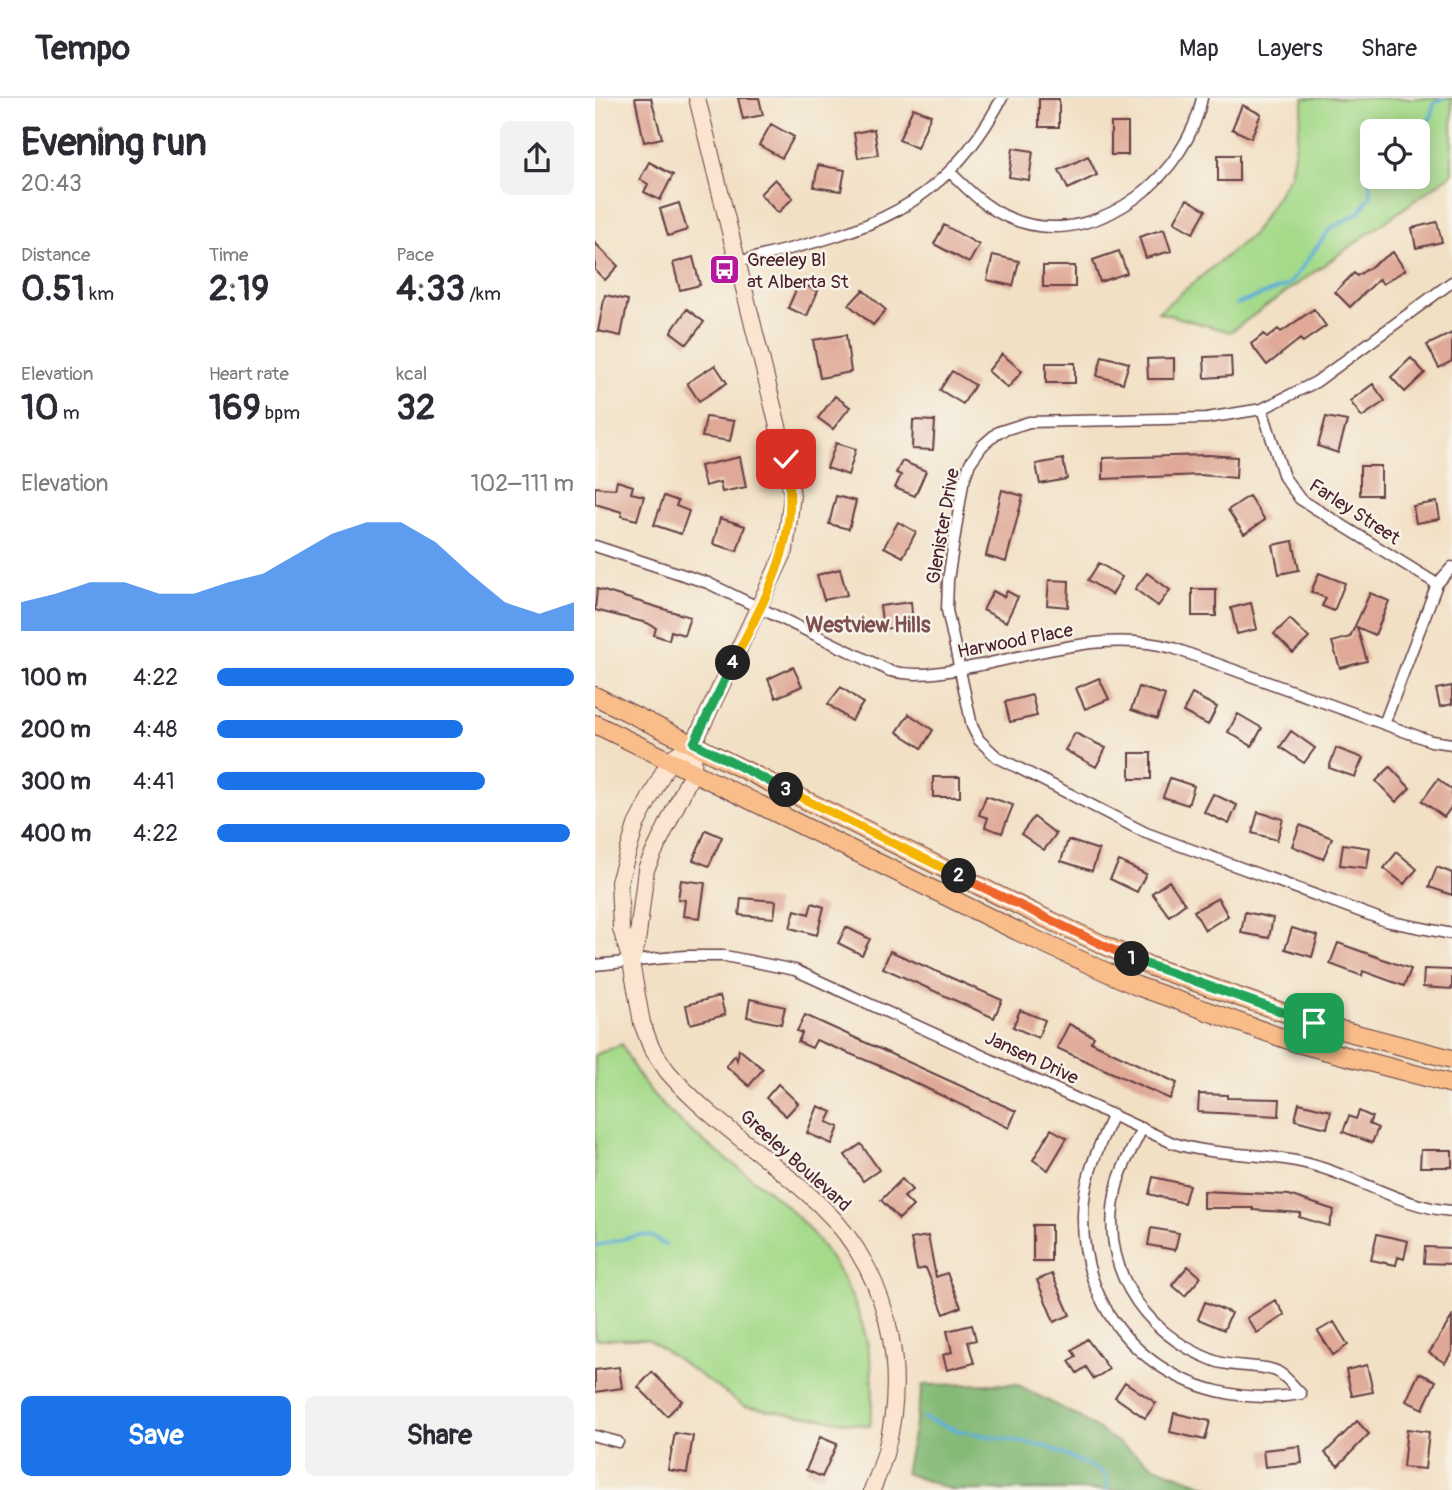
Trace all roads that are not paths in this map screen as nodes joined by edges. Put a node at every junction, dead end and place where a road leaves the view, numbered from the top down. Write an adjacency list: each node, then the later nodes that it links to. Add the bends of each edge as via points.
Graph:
1 (697, 98): 5 (street, Greeley Boulevard)
2 (1002, 98): 4 (street)
3 (1202, 98): 4 (street, via 1187,142 1165,171 1124,205 1089,222 1048,227 1012,220 977,199)
4 (950, 172): 5 (street, via 915,200 869,226)
5 (737, 262): 11 (street, Greeley Boulevard, via 792,495 785,551)
6 (1452, 282): 7 (street, Glenister Drive, via 1315,383)
7 (1262, 409): 10 (street, Farley Street, via 1284,477 1300,499); 12 (street, Glenister Drive, via 1207,418 1029,422 998,432 970,463 963,483 947,610)
8 (595, 547): 11 (street, Harwood Place, via 688,575)
9 (1452, 567): 10 (street)
10 (1437, 584): 15 (street)
11 (760, 609): 12 (street, Harwood Place, via 890,671 920,675); 16 (street, Greeley Boulevard)
12 (958, 669): 15 (street, Harwood Place, via 1094,642 1134,640 1173,648); 20 (street, Glenister Drive, via 972,726 997,757 1146,832 1386,921)
13 (595, 696): 16 (main road)
14 (595, 724): 18 (main road)
15 (1384, 724): 17 (street, Harwood Place)
16 (694, 743): 18 (street, Greeley Boulevard); 19 (street, Greeley Boulevard); 23 (main road, via 1152,967 1314,1023)
17 (1452, 744)
18 (670, 759): 19 (main road); 21 (street, Greeley Boulevard, via 632,835 619,882 621,929)
19 (693, 771): 21 (street, Greeley Boulevard, via 646,869); 24 (main road, via 1137,986 1297,1043)
20 (1452, 934)
21 (631, 962): 22 (street, Jansen Drive); 25 (street, Jansen Drive, via 725,956 795,970); 30 (street, Greeley Boulevard, via 642,1023 667,1071 820,1205 859,1254 877,1289 888,1320 895,1395 886,1454)
22 (595, 965)
23 (1452, 1059)
24 (1452, 1084)
25 (1113, 1114): 26 (street, Jansen Drive); 26 (street, via 1088,1175 1083,1214 1089,1272 1114,1321 1134,1346 1191,1385 1268,1399 1301,1394 1277,1371 1217,1362 1165,1335 1132,1295 1120,1271 1112,1218 1118,1181)
26 (1142, 1128): 27 (street, Jansen Drive, via 1197,1150 1304,1163 1345,1175 1395,1198)
27 (1452, 1211)
28 (595, 1436): 29 (street)
29 (618, 1443)
30 (872, 1490)

